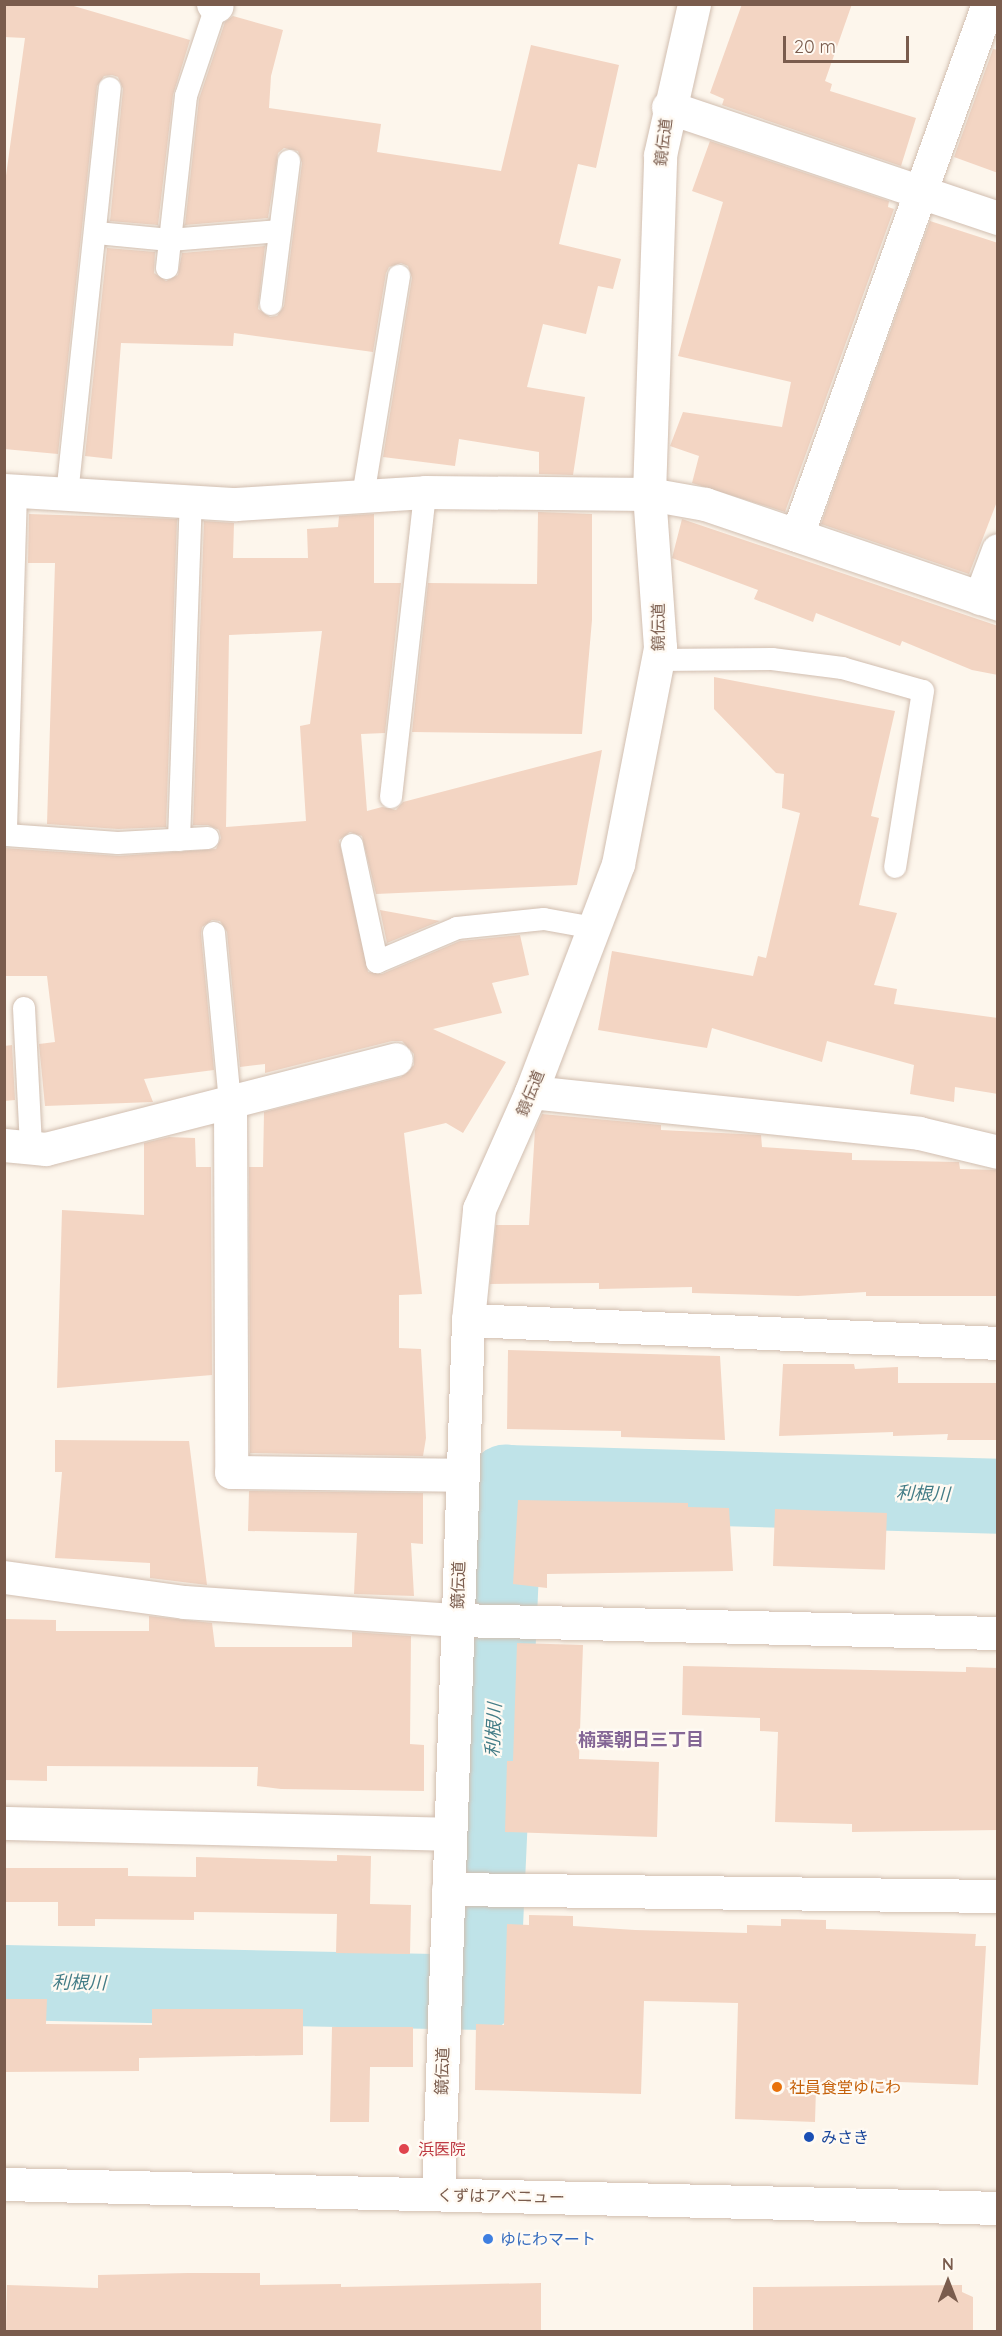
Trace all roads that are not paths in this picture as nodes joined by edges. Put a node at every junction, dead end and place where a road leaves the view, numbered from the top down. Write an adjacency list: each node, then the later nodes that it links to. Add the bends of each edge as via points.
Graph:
1 (694, 4): 5 (street, 鏡伝道)
2 (988, 4): 7 (street)
3 (216, 5): 11 (lane, via 186,96)
4 (110, 88): 10 (lane)
5 (668, 107): 7 (street); 17 (street, 鏡伝道, via 660,155)
6 (289, 161): 9 (lane)
7 (922, 192): 8 (street); 21 (street)
8 (998, 218)
9 (280, 231): 11 (lane); 14 (lane)
10 (97, 233): 11 (lane); 18 (lane)
11 (170, 240): 12 (lane)
12 (167, 268)
13 (399, 276): 19 (lane)
14 (271, 304)
15 (10, 491): 18 (street); 25 (lane)
16 (425, 492): 17 (street); 19 (street); 26 (lane)
17 (649, 494): 21 (street, via 705,504); 24 (street, 鏡伝道, via 658,580)
18 (67, 495): 20 (street)
19 (363, 496): 20 (street, via 236,504)
20 (191, 501): 28 (lane)
21 (797, 535): 23 (street)
22 (998, 550): 23 (street)
23 (989, 601)
24 (658, 660): 30 (lane, via 772,659 842,668 923,691); 31 (street, 鏡伝道, via 618,864)
25 (7, 708): 28 (lane, via 6,835 68,842)
26 (391, 797)
27 (208, 838): 28 (lane)
28 (179, 840)
29 (352, 845): 31 (lane, via 377,963 457,928 544,919)
30 (895, 867)
31 (594, 928): 35 (street, 鏡伝道)
32 (214, 933): 36 (lane)
33 (24, 1008): 37 (lane)
34 (396, 1059): 36 (street)
35 (531, 1092): 38 (street, via 919,1133); 39 (street, 鏡伝道, via 479,1209)
36 (230, 1101): 37 (street, via 46,1149); 41 (street, via 231,1472)
37 (18, 1146)
38 (998, 1152)
39 (468, 1320): 40 (street); 41 (street, 鏡伝道)
40 (998, 1344)
41 (462, 1475): 43 (street, 鏡伝道)
42 (4, 1577): 43 (street, via 184,1602)
43 (457, 1620): 44 (street); 46 (street, 鏡伝道)
44 (998, 1633)
45 (4, 1823): 46 (street)
46 (450, 1834): 47 (street, 鏡伝道)
47 (448, 1889): 48 (street); 50 (street, 鏡伝道)
48 (998, 1896)
49 (4, 2184): 50 (street, くずはアベニュー)
50 (438, 2194): 51 (street, くずはアベニュー)
51 (998, 2208)

